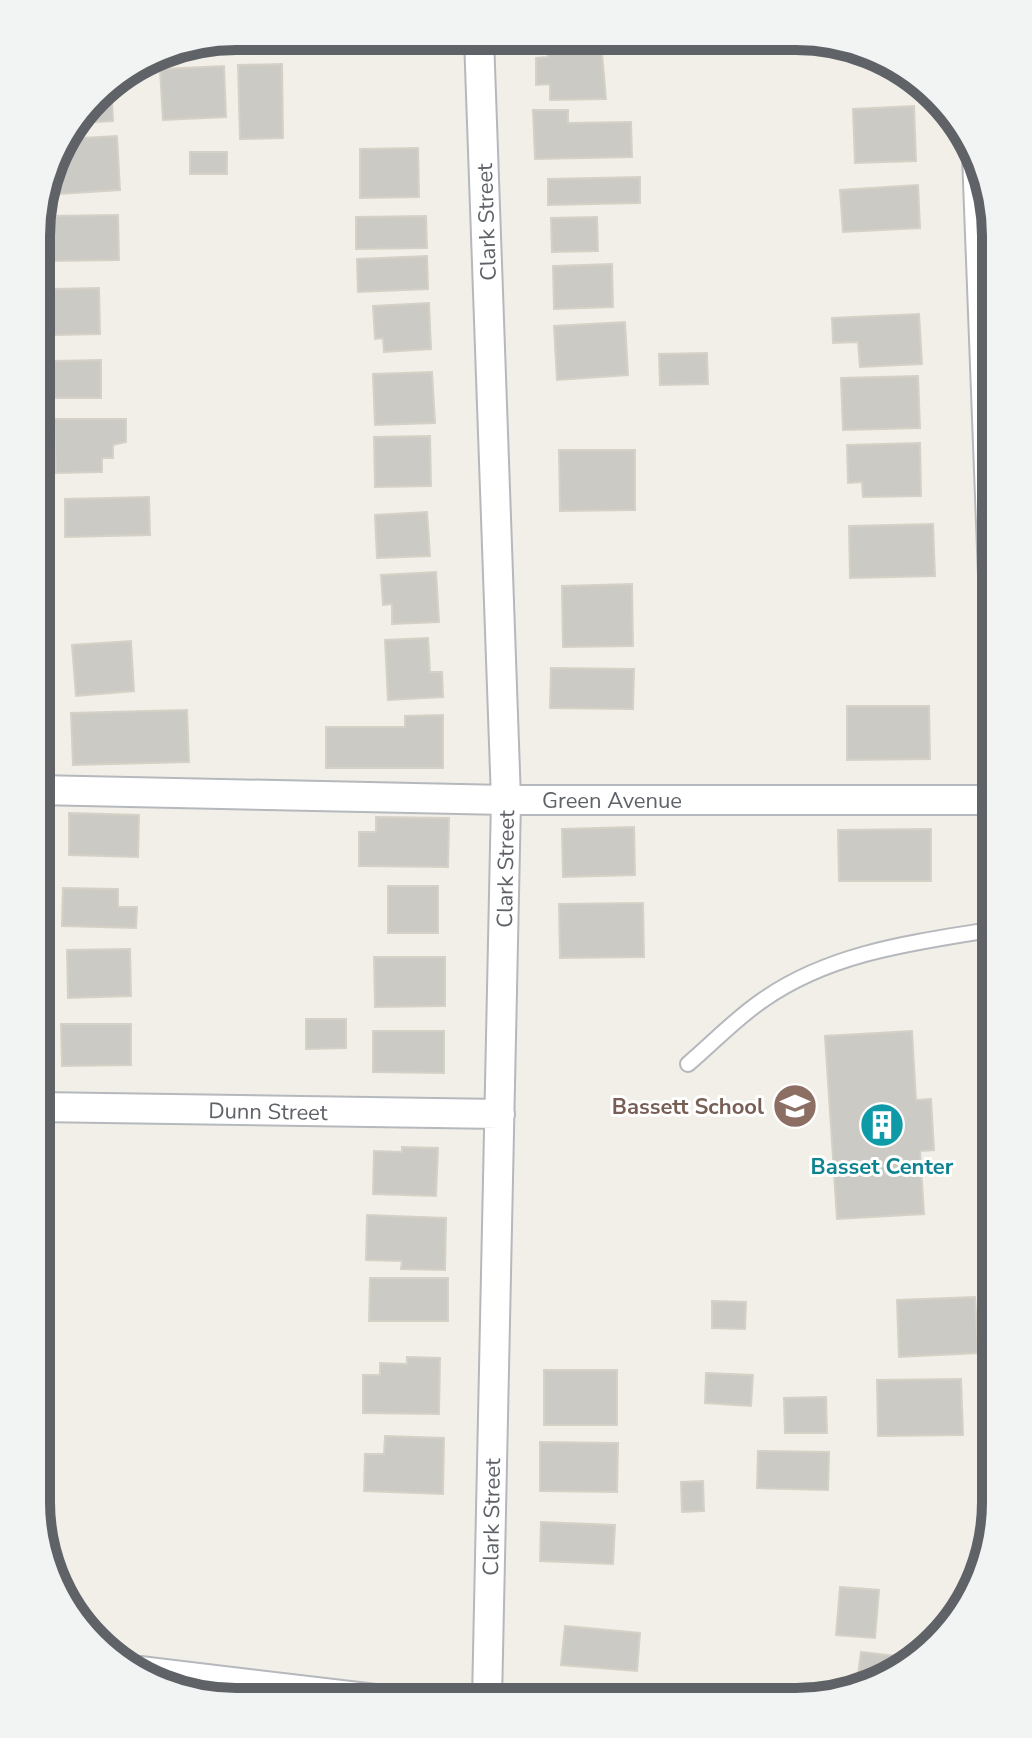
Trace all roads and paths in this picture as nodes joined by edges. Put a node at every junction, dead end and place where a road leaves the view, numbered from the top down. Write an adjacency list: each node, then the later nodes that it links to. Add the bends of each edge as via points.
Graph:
1 (479, 50): 5 (street, Clark Street)
2 (979, 206): 3 (street)
3 (982, 286)
4 (50, 790): 5 (street, Green Avenue)
5 (506, 800): 6 (street, Green Avenue); 10 (street, Clark Street)
6 (982, 800)
7 (982, 931): 8 (lane, via 892,946 807,973 762,1000)
8 (688, 1064)
9 (50, 1107): 10 (street, Dunn Street)
10 (500, 1114): 13 (street, Clark Street)
11 (165, 1674): 12 (street)
12 (283, 1688)
13 (487, 1688)

